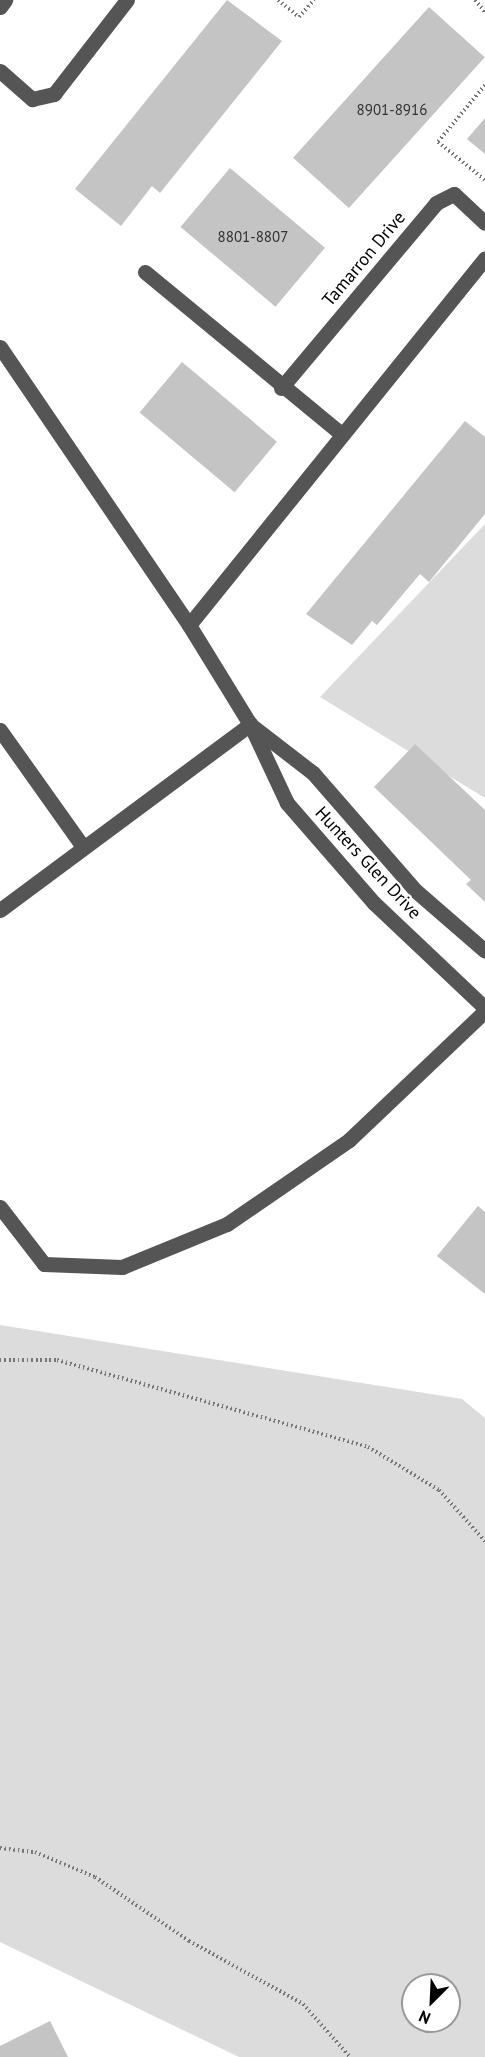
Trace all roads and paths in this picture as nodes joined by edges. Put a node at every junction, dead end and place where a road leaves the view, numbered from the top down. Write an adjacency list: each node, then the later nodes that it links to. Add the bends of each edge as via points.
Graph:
1 (5, 0): 6 (street)
2 (127, 0): 8 (street, via 54,94 32,99)
3 (278, 0): 4 (path, via 299,17)
4 (314, 0)
5 (475, 0): 7 (path)
6 (0, 8)
7 (485, 12)
8 (0, 71)
9 (485, 85): 10 (path, via 438,142)
10 (485, 180)
11 (485, 223): 15 (street, Tamarron Drive, via 454,194 436,203)
12 (485, 258): 16 (street)
13 (145, 272): 15 (street)
14 (0, 347): 17 (street, Hunters Glen Drive)
15 (281, 388): 16 (street)
16 (340, 433): 17 (street)
17 (189, 625): 18 (street, Hunters Glen Drive)
18 (250, 724): 20 (street); 22 (street, Hunters Glen Drive, via 313,773 416,891); 23 (street, Hunters Glen Drive, via 287,803 374,903)
19 (0, 730): 20 (street)
20 (84, 847): 21 (street)
21 (0, 910)
22 (485, 951)
23 (485, 1009): 24 (street, via 349,1140 227,1224 122,1267 44,1264)
24 (0, 1207)
25 (0, 1360): 26 (path, via 57,1360 368,1447 439,1490)
26 (485, 1541)
27 (0, 1848): 28 (path, via 35,1852 95,1877 189,1941 303,2004)
28 (350, 2057)

